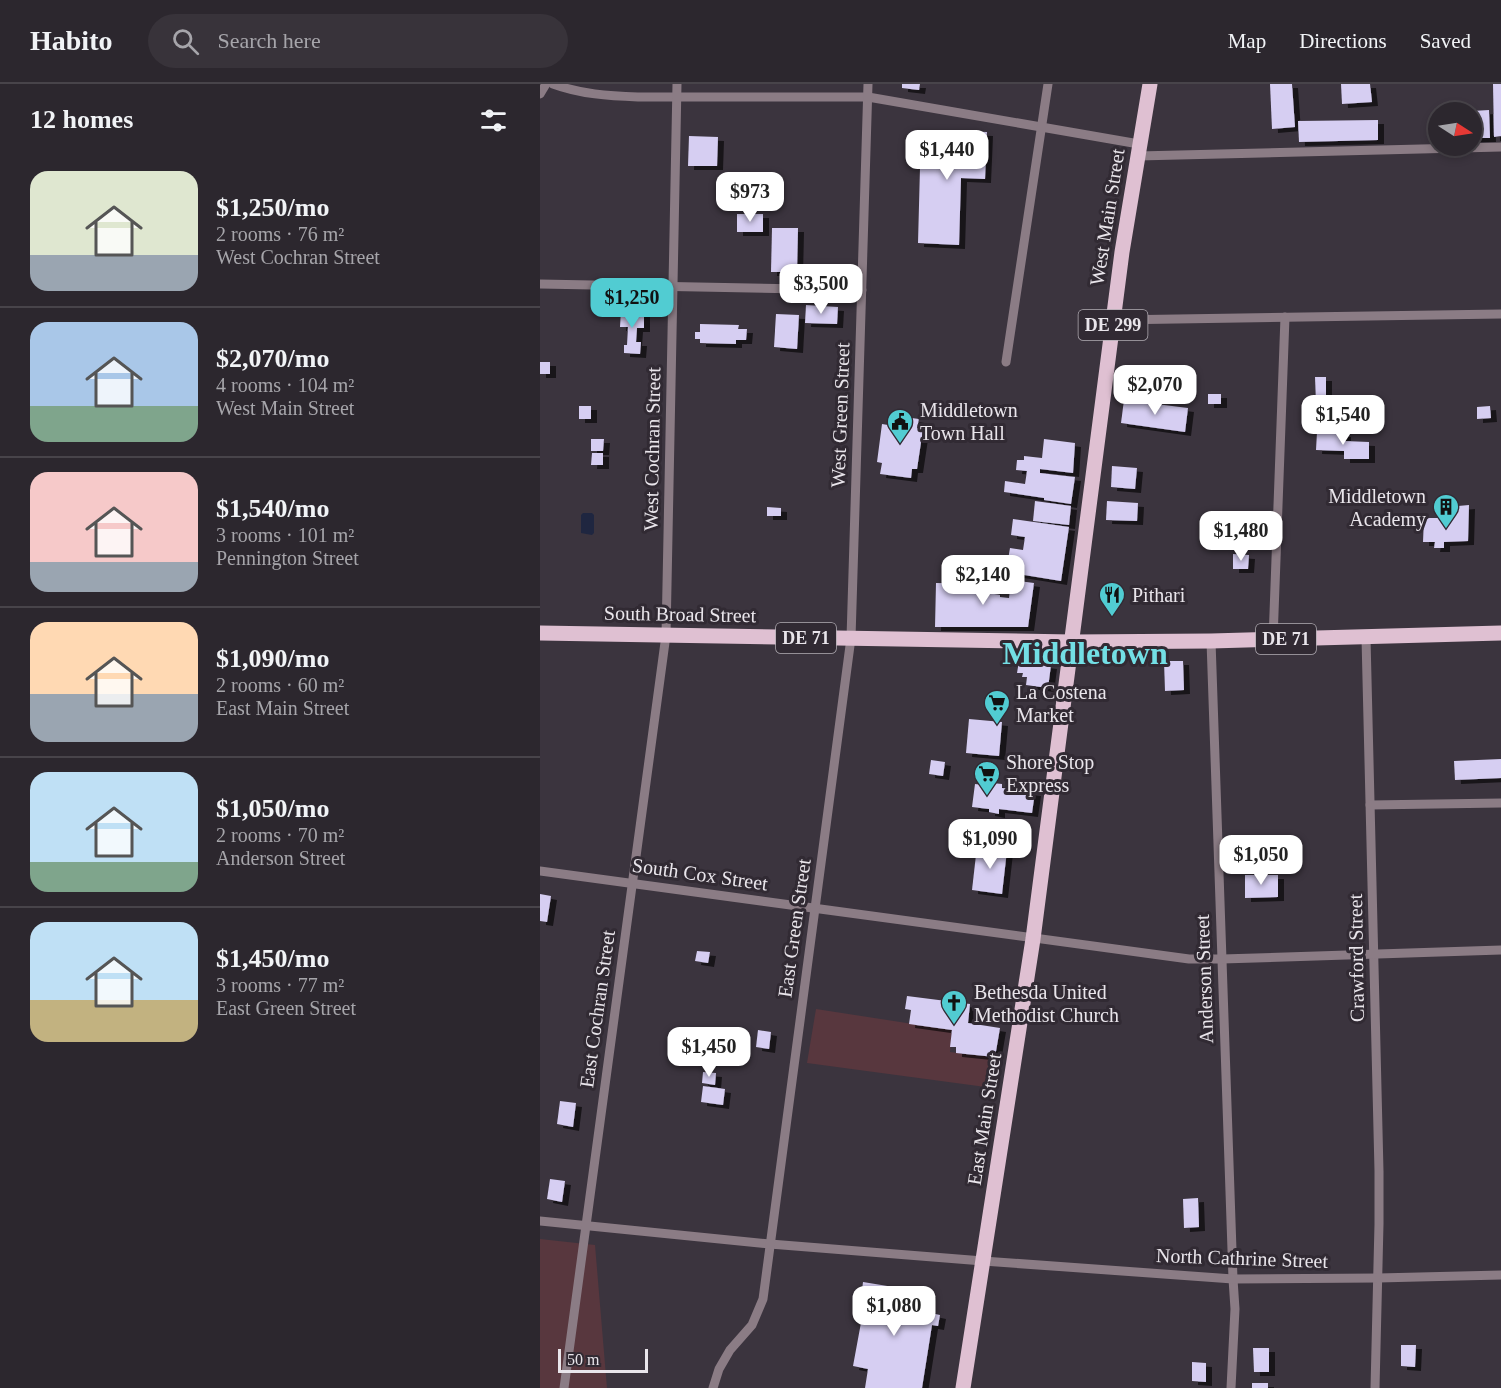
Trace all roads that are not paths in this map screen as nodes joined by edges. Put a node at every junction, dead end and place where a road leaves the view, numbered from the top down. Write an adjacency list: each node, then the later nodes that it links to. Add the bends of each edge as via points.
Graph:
1 (546, 84): 7 (street)
2 (553, 84): 8 (street, via 610,96)
3 (677, 84): 8 (street, West Cochran Street)
4 (868, 84): 9 (street, West Green Street)
5 (1048, 84): 10 (street)
6 (1150, 84): 12 (main road, West Main Street / DE 299)
7 (540, 94)
8 (676, 97): 9 (street); 14 (street, West Cochran Street)
9 (868, 97): 10 (street); 15 (street, West Green Street)
10 (1042, 128): 12 (street); 19 (street)
11 (1501, 147): 12 (street)
12 (1138, 150): 18 (main road, West Main Street / DE 299)
13 (540, 284): 14 (street)
14 (673, 288): 15 (street); 22 (street, West Cochran Street)
15 (862, 290): 23 (street, West Green Street)
16 (1501, 314): 17 (street)
17 (1285, 317): 18 (street); 25 (street)
18 (1113, 320): 27 (main road, West Main Street / DE 299)
19 (1006, 362)
20 (540, 633): 22 (main road, South Broad Street / DE 71)
21 (1501, 633): 24 (main road, DE 71)
22 (666, 635): 23 (main road, South Broad Street / DE 71); 31 (street, East Cochran Street)
23 (851, 638): 27 (main road, South Broad Street / DE 71); 32 (street, East Green Street)
24 (1366, 638): 25 (main road, DE 71); 29 (street, Crawford Street)
25 (1273, 640): 26 (main road, DE 71)
26 (1211, 641): 27 (main road, DE 71); 36 (street, Anderson Street)
27 (1072, 642): 33 (main road, East Main Street / DE 299)
28 (1501, 803): 29 (street)
29 (1370, 805): 35 (street, Crawford Street)
30 (540, 871): 31 (street, South Cox Street)
31 (633, 883): 32 (street, South Cox Street); 38 (street, East Cochran Street)
32 (815, 908): 33 (street, South Cox Street); 39 (street, East Green Street)
33 (1034, 939): 36 (street, South Cox Street, via 1190,959); 40 (main road, East Main Street / DE 299)
34 (1501, 950): 35 (street, South Cox Street)
35 (1374, 954): 36 (street, South Cox Street); 42 (street, Crawford Street)
36 (1222, 959): 43 (street, Anderson Street)
37 (540, 1221): 38 (street, North Cathrine Street)
38 (586, 1226): 39 (street, North Cathrine Street); 44 (street, East Cochran Street)
39 (770, 1244): 40 (street, North Cathrine Street); 45 (street, East Green Street, via 758,1313 730,1350)
40 (983, 1261): 43 (street, North Cathrine Street); 46 (main road, East Main Street / DE 299)
41 (1501, 1275): 42 (street, North Cathrine Street)
42 (1378, 1278): 43 (street, North Cathrine Street); 48 (street, Crawford Street)
43 (1233, 1279): 47 (street, Anderson Street)
44 (564, 1388)
45 (713, 1388)
46 (963, 1388)
47 (1231, 1388)
48 (1375, 1388)

